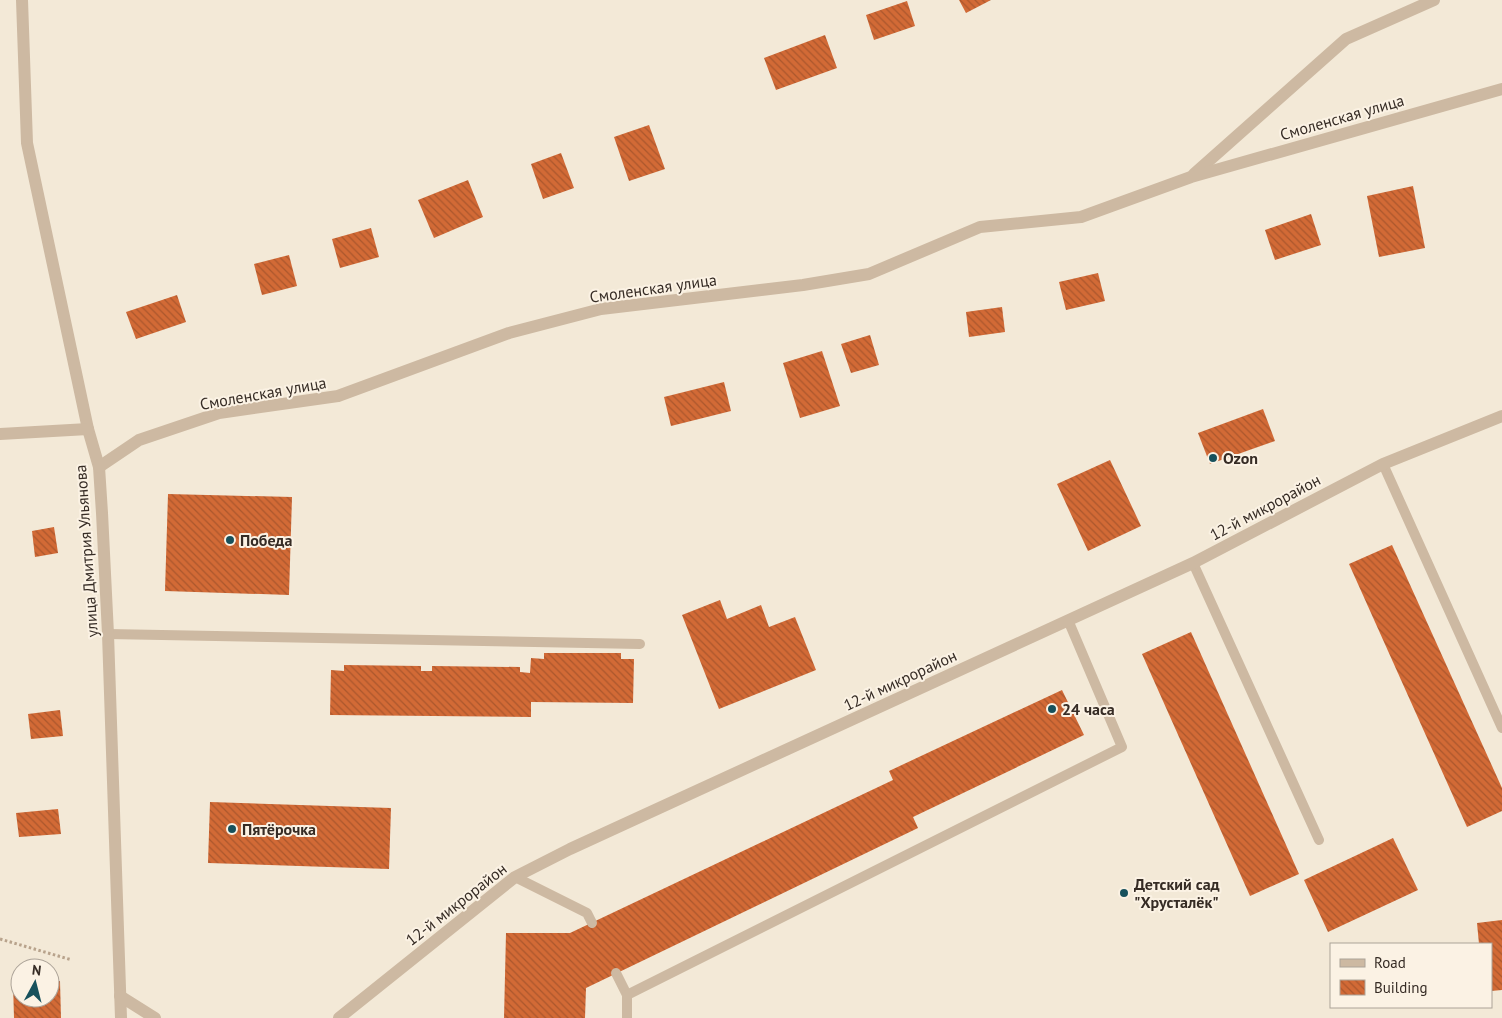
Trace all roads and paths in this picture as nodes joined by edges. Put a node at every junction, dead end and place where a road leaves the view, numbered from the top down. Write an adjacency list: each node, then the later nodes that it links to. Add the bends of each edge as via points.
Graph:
1 (22, 0): 6 (street, улица Дмитрия Ульянова, via 27,142)
2 (1434, 0): 4 (street, Смоленская улица, via 1346,38)
3 (1502, 89): 4 (street, Смоленская улица)
4 (1190, 177): 9 (street, Смоленская улица, via 1081,217 980,227 869,274 803,285 602,308 509,333 338,396 219,414 139,440)
5 (1502, 416): 8 (street, 12-й микрорайон)
6 (88, 429): 7 (street); 9 (street, улица Дмитрия Ульянова)
7 (0, 434)
8 (1382, 464): 10 (street, 12-й микрорайон); 14 (lane)
9 (99, 467): 12 (street, улица Дмитрия Ульянова)
10 (1193, 563): 11 (street, 12-й микрорайон); 15 (lane)
11 (1068, 620): 16 (street, 12-й микрорайон); 21 (lane, via 1122,747)
12 (108, 634): 13 (lane); 22 (street, улица Дмитрия Ульянова)
13 (640, 644)
14 (1502, 728)
15 (1319, 840)
16 (515, 877): 17 (lane, via 587,913); 25 (street, 12-й микрорайон)
17 (592, 923)
18 (0, 939): 19 (path)
19 (72, 960)
20 (616, 973): 21 (lane)
21 (627, 995): 26 (lane)
22 (120, 996): 23 (street, улица Дмитрия Ульянова); 24 (street)
23 (121, 1018)
24 (155, 1018)
25 (339, 1018)
26 (627, 1018)

